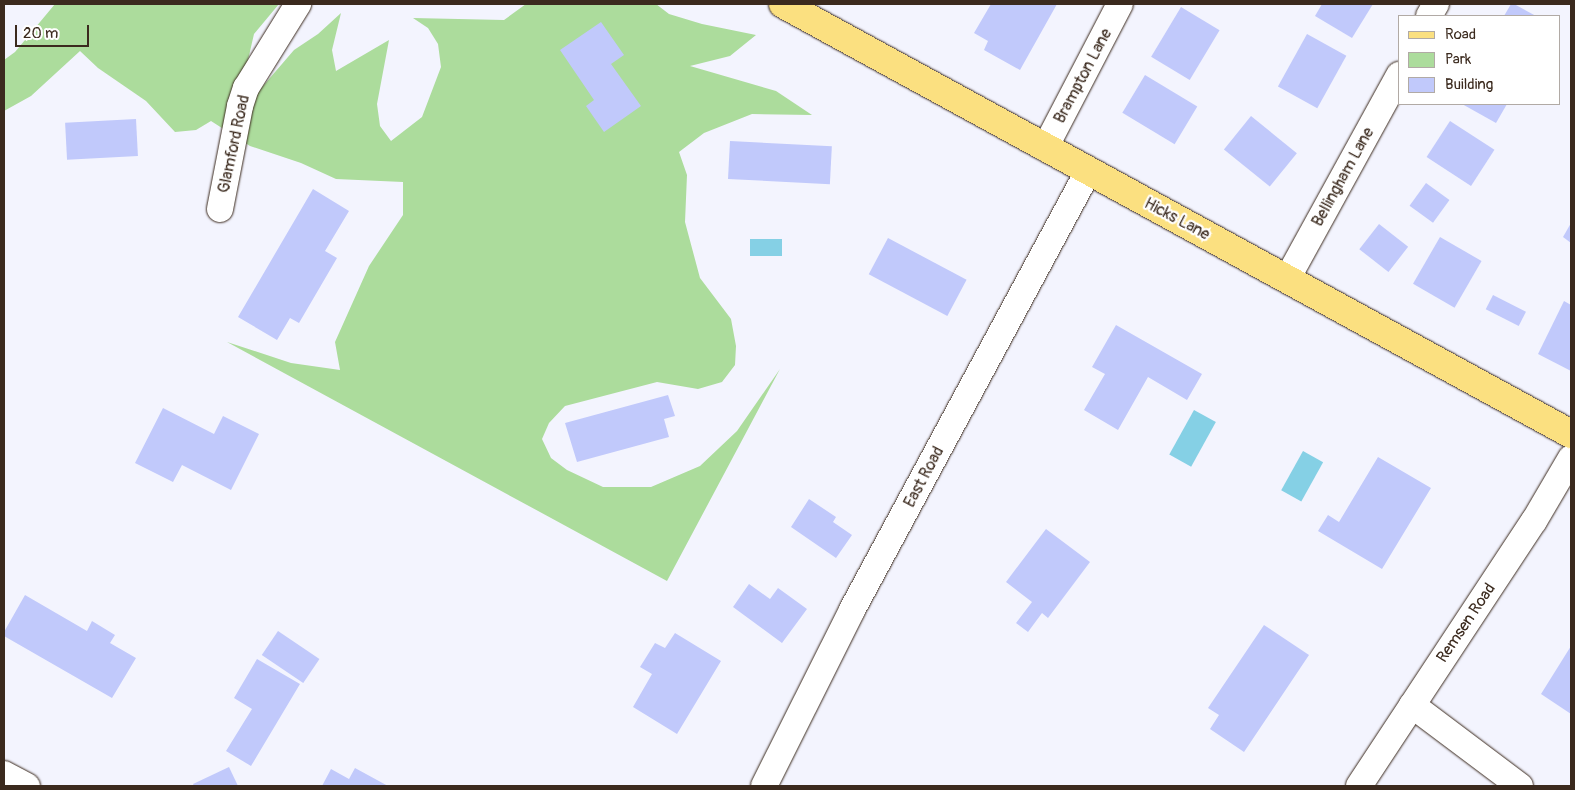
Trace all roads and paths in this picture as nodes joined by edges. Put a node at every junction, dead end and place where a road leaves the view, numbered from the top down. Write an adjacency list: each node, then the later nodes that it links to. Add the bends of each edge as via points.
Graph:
1 (298, 4): 9 (street, Glamford Road, via 246,88)
2 (1120, 4): 7 (street, Brampton Lane)
3 (1436, 4): 5 (street)
4 (790, 5): 7 (main road, Hicks Lane)
5 (1430, 15)
6 (1398, 77): 10 (street, Bellingham Lane)
7 (1045, 148): 8 (main road, Hicks Lane)
8 (1088, 171): 10 (main road, Hicks Lane); 16 (street, East Road, via 852,610)
9 (220, 209)
10 (1287, 279): 11 (main road, Hicks Lane)
11 (1571, 434)
12 (1571, 458): 13 (street, Remsen Road, via 1534,521)
13 (1412, 705): 17 (street, Remsen Road); 18 (street)
14 (4, 774): 15 (street)
15 (26, 786)
16 (764, 786)
17 (1359, 786)
18 (1520, 786)

